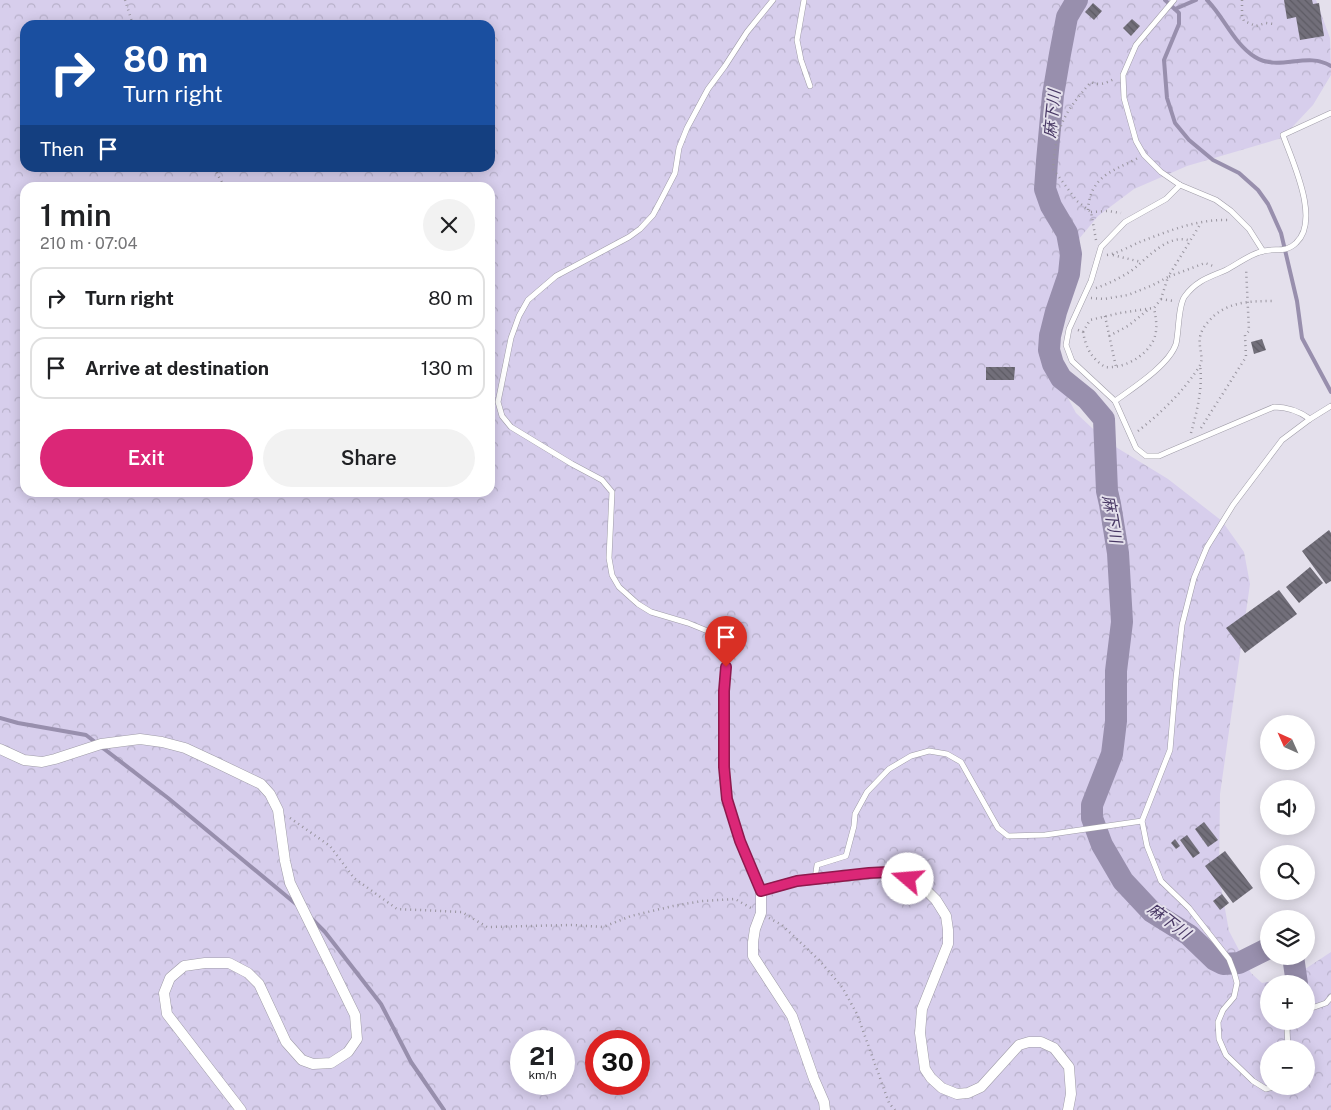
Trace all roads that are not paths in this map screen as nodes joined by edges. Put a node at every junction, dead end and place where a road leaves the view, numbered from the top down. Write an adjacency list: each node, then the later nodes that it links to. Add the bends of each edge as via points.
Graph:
1 (773, 0): 14 (lane, via 747,32 697,108 680,148 675,173 653,215 629,237 556,276 528,300 511,338 498,402 502,416 511,427 602,480 612,492 609,558 612,575 620,587 651,612 715,634 723,644 727,799)
2 (804, 0): 4 (lane, via 796,40)
3 (1174, 0): 6 (lane, via 1136,44 1123,75 1124,98 1136,141 1144,155)
4 (810, 86)
5 (1331, 113): 7 (lane, via 1283,135 1304,198 1304,230 1296,243 1283,250)
6 (1180, 185): 7 (lane, via 1216,200 1231,211 1249,229); 8 (lane, via 1166,199 1131,217 1101,247 1088,290 1068,329 1066,346 1072,361)
7 (1263, 251): 8 (lane, via 1204,278 1184,297 1176,346 1148,377)
8 (1115, 401): 10 (lane, via 1136,448 1146,456 1159,456 1274,407 1297,411)
9 (1331, 406): 10 (lane)
10 (1310, 419): 12 (lane, via 1282,440 1207,546 1194,578 1182,626 1170,750)
11 (0, 749): 18 (street, via 24,760 42,762 101,744 140,739 162,742 185,748 261,784 270,794 278,810 290,883 355,1014 357,1039 348,1052 331,1063 313,1064 302,1060 286,1042 258,984 248,973 229,963 184,966 170,978 164,993 167,1014)
12 (1142, 821): 13 (lane, via 1045,835 1008,836 998,828 961,762 947,754 929,751 911,756 889,769 867,792 855,814 846,856 817,865); 17 (lane, via 1147,846 1161,881 1189,908 1230,959 1237,983 1234,997 1218,1022 1219,1039 1226,1055)
13 (815, 879): 14 (street); 20 (street, via 888,872 920,884 946,916 948,944 922,1009 920,1033 925,1069 931,1078 956,1094 968,1093 981,1087 1019,1045 1041,1042 1054,1048 1069,1067 1071,1094)
14 (761, 891): 19 (street, via 761,913 752,942 754,956 792,1016)
15 (1331, 997): 16 (lane)
16 (1315, 1007)
17 (1260, 1085)
18 (241, 1110)
19 (825, 1110)
20 (1068, 1110)

